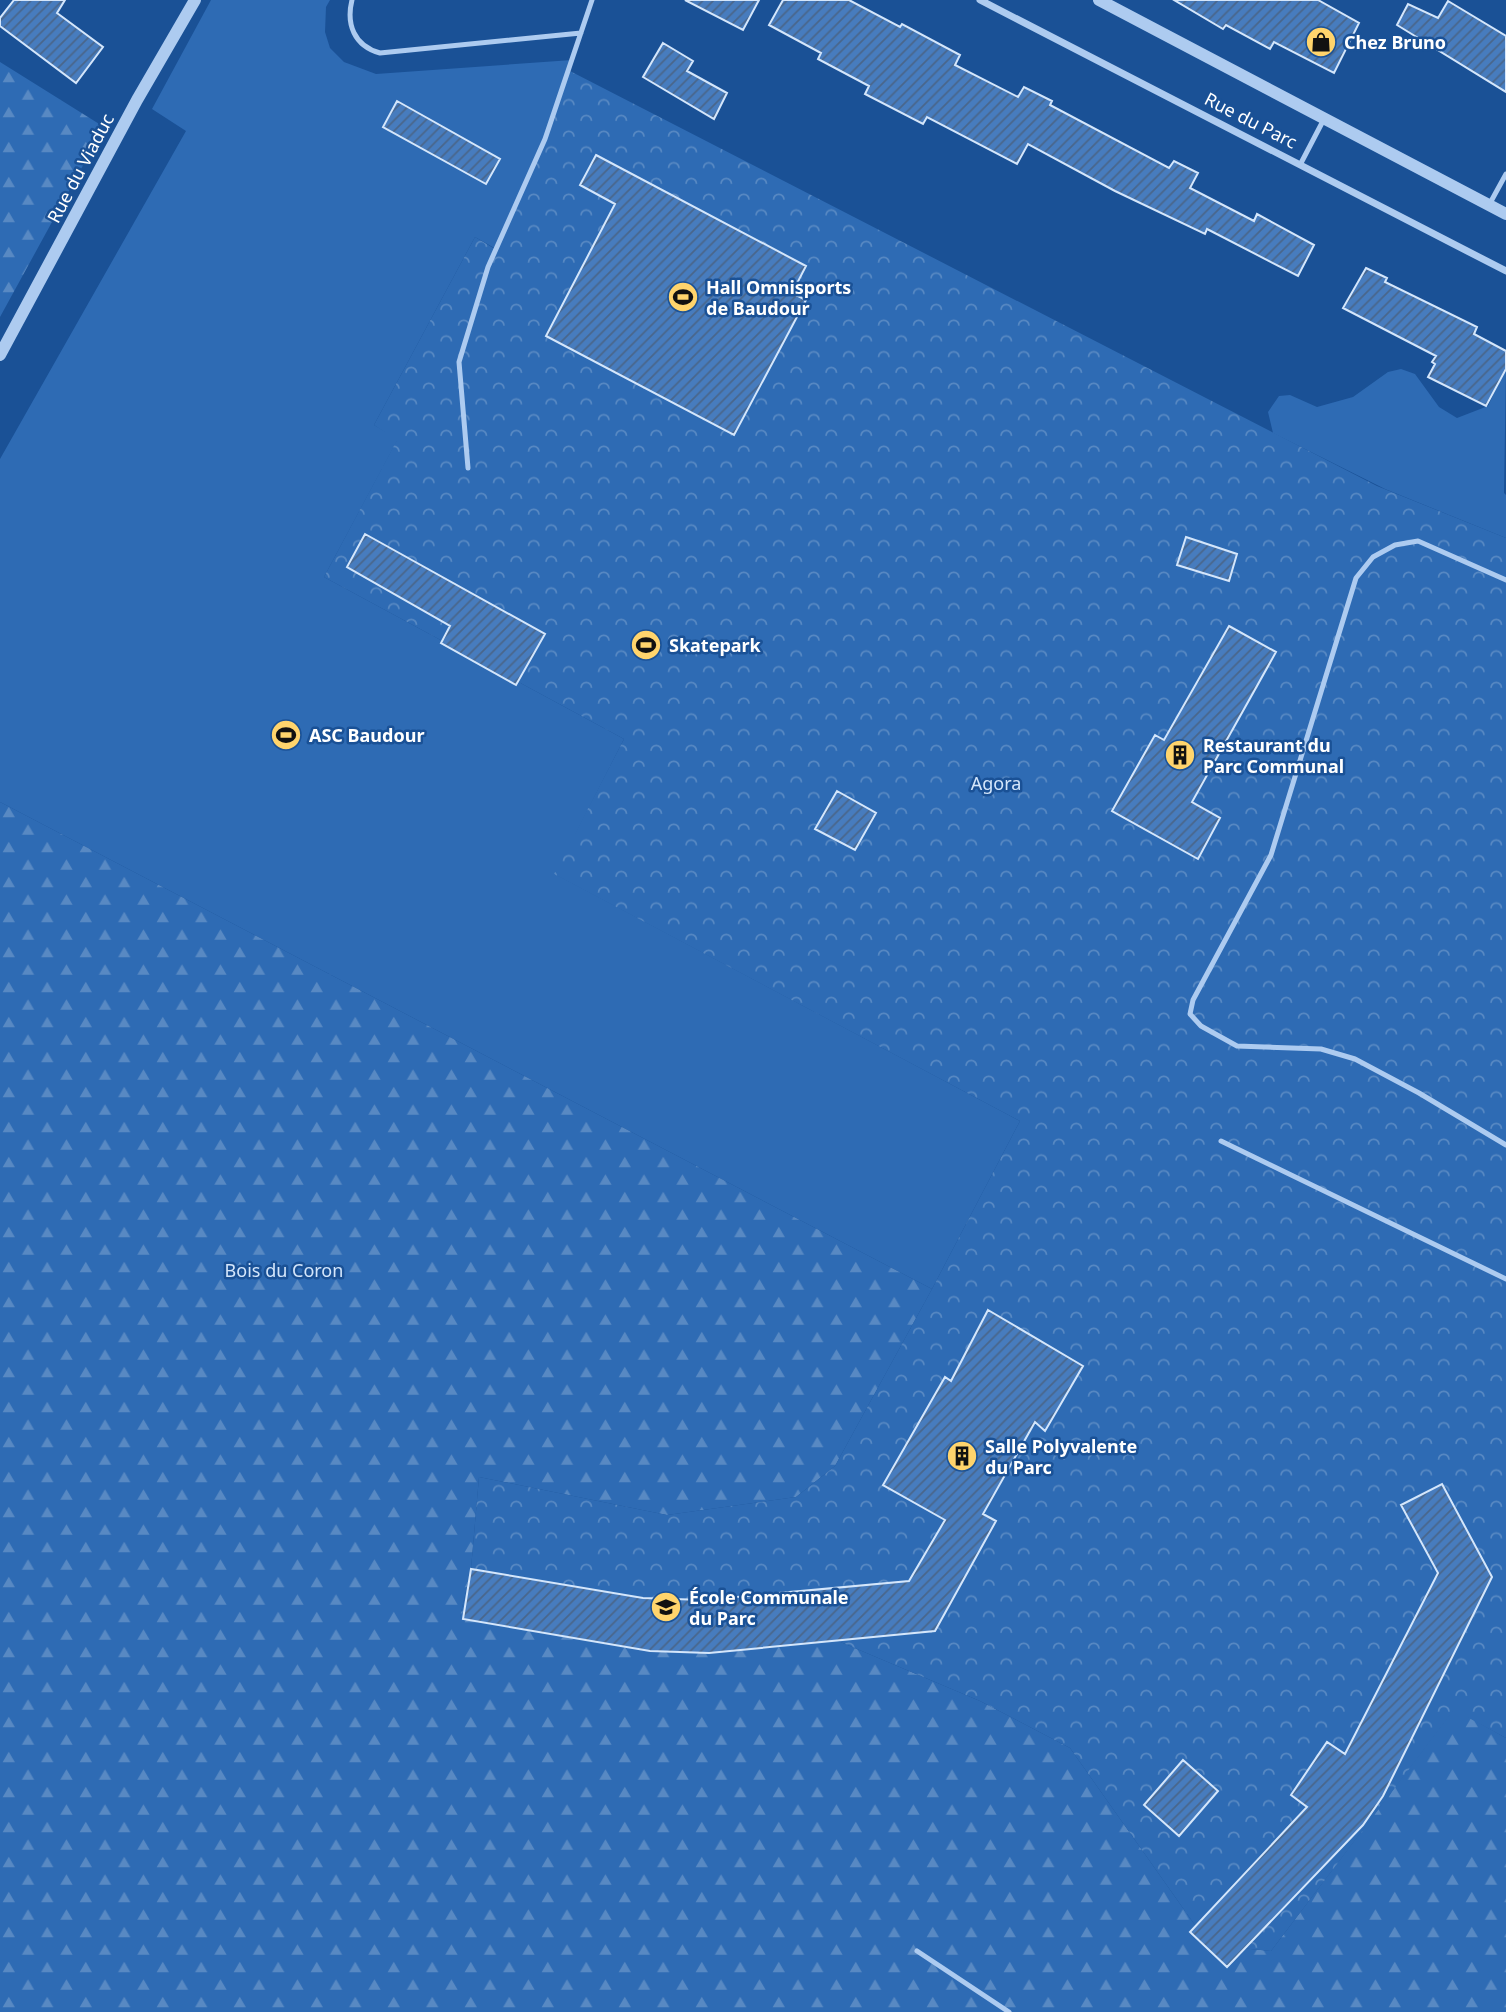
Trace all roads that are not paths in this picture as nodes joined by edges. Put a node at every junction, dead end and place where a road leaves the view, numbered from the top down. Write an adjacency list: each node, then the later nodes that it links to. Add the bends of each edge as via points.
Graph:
1 (195, 0): 13 (street, Rue du Viaduc)
2 (352, 0): 6 (lane, via 352,33 366,50)
3 (592, 0): 6 (lane)
4 (980, 0): 8 (street, Rue du Parc)
5 (1099, 0): 7 (street, Rue du Parc)
6 (581, 33): 14 (lane, via 545,139 488,267 459,362)
7 (1324, 119): 8 (lane); 10 (street, Rue du Parc)
8 (1300, 165): 12 (street, Rue du Parc)
9 (1506, 174): 10 (lane)
10 (1489, 205): 11 (street, Rue du Parc)
11 (1506, 214)
12 (1506, 271)
13 (0, 355)
14 (468, 468)
15 (1506, 580): 17 (lane, via 1418,541 1395,545 1373,557 1356,578 1274,845 1193,1000 1190,1014 1201,1026 1237,1046 1321,1049 1355,1059)
16 (1221, 1141): 18 (lane)
17 (1506, 1145)
18 (1506, 1279)
19 (917, 1951): 20 (lane)
20 (1010, 2012)

